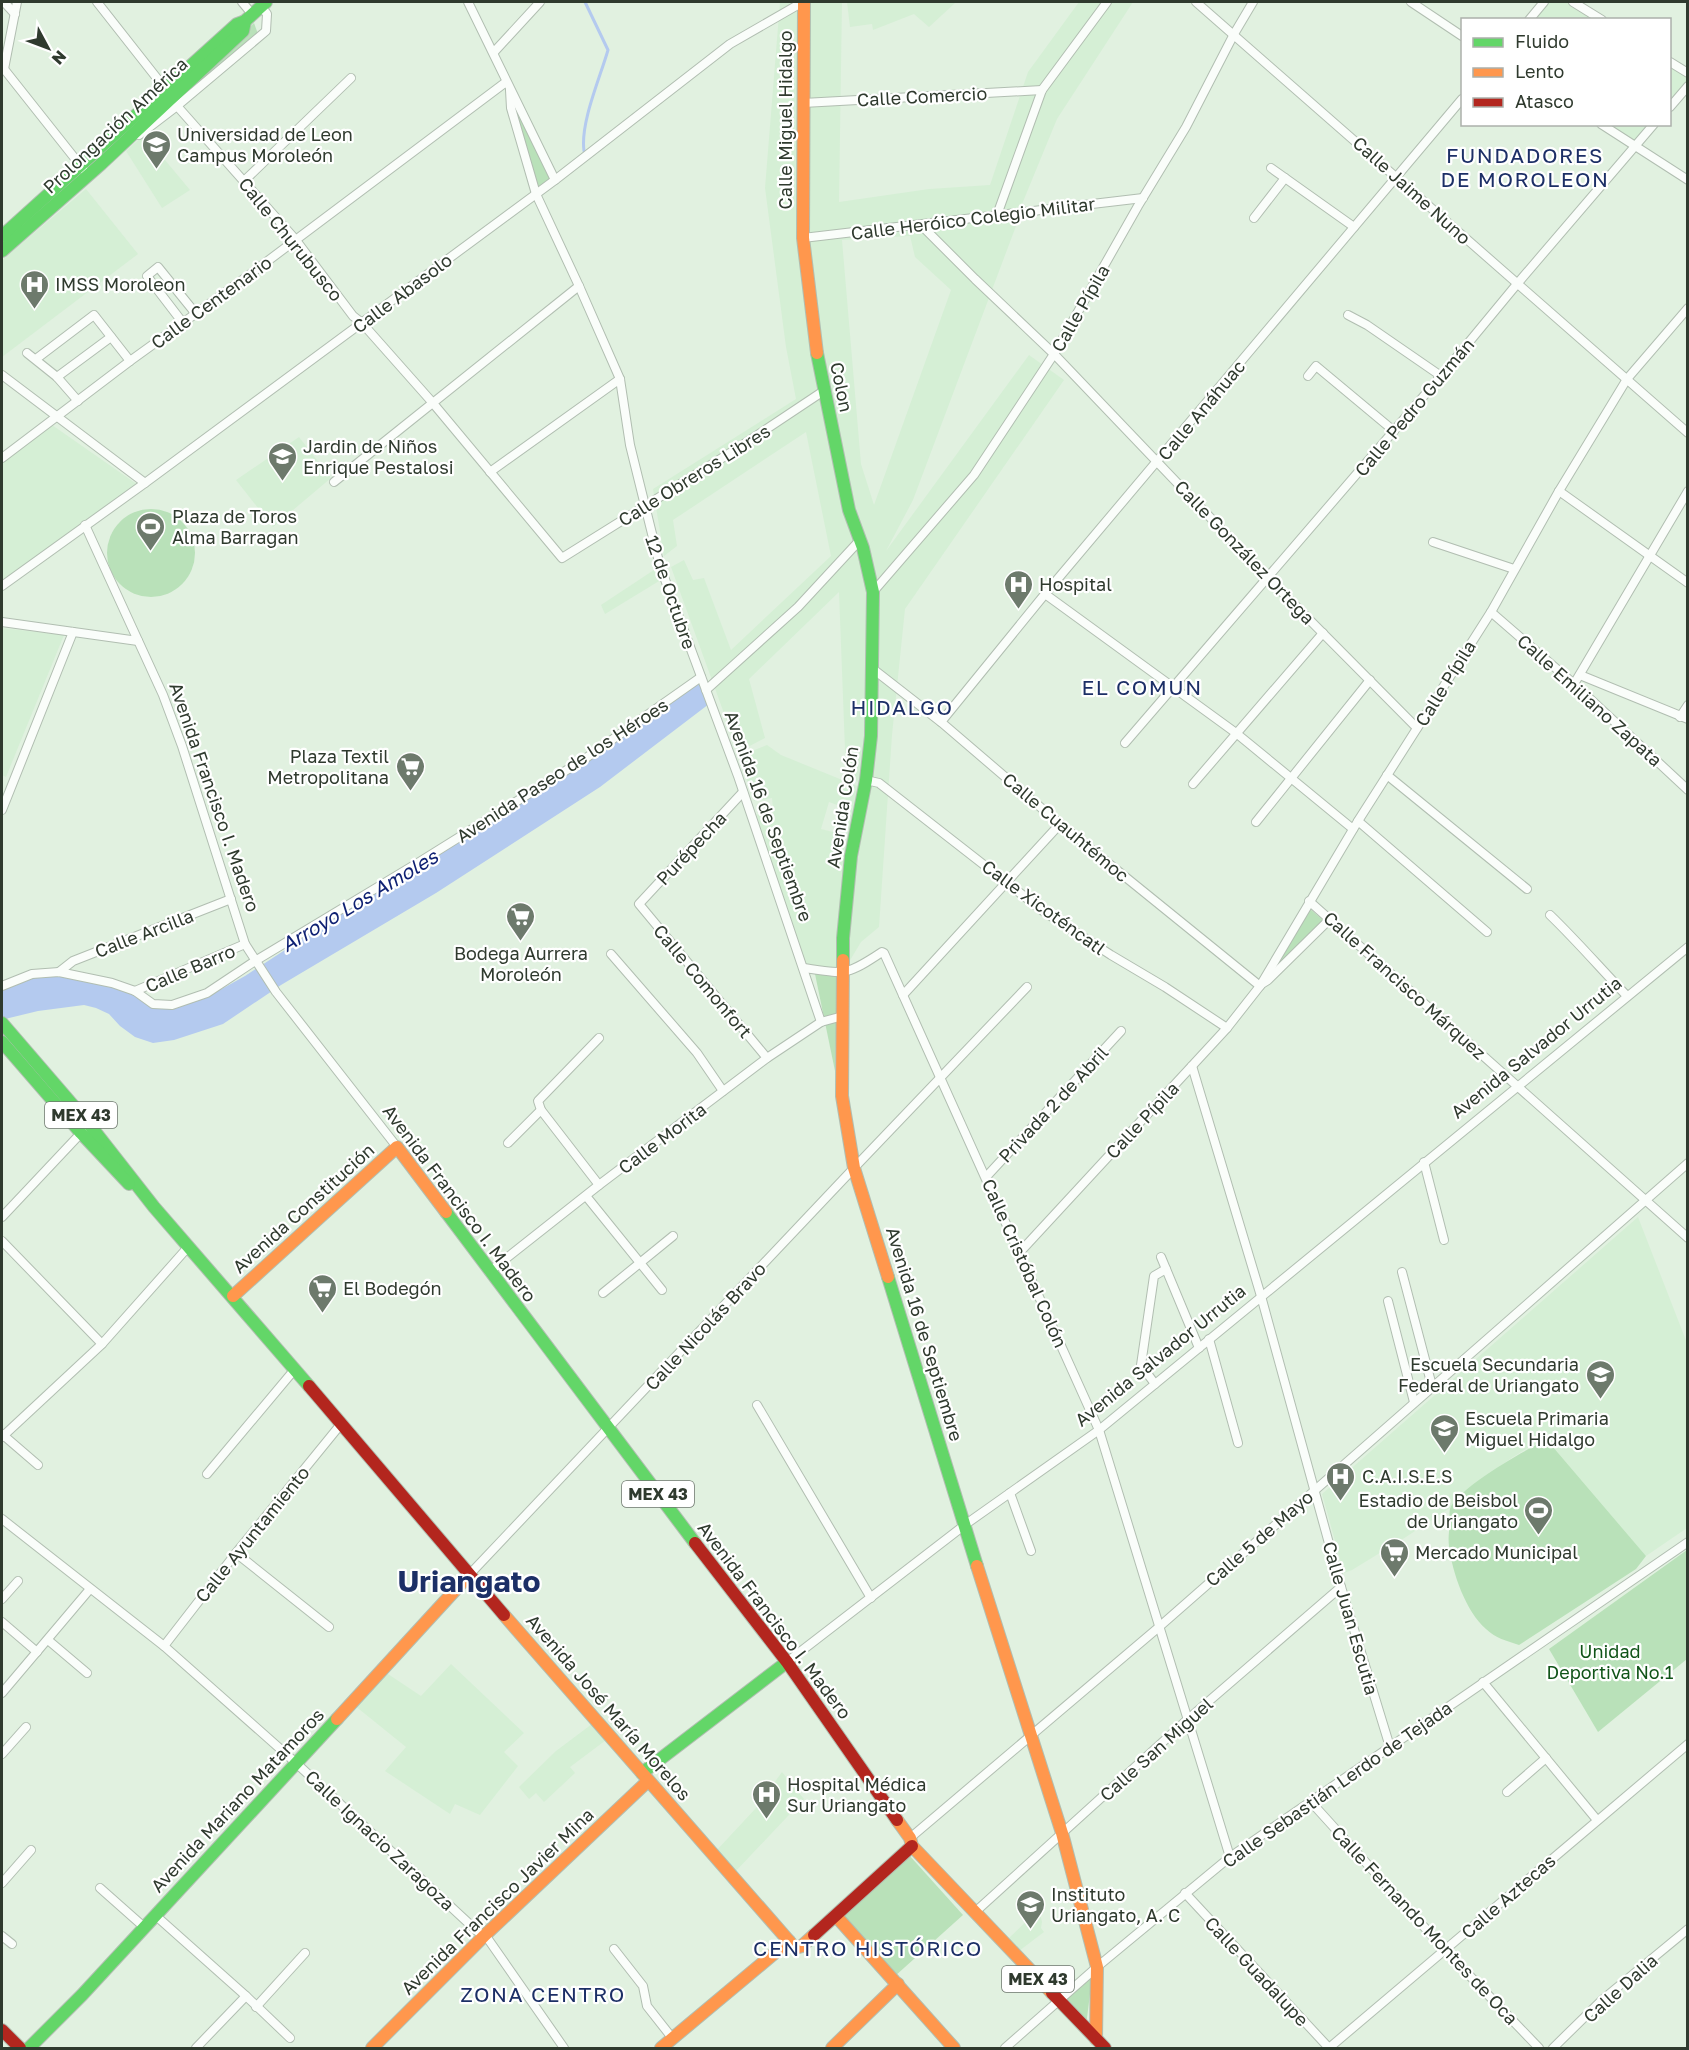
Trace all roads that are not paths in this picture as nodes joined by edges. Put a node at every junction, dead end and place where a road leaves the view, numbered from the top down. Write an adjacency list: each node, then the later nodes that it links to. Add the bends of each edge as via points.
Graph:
1 (4, 2): 15 (street)
2 (17, 2): 15 (street)
3 (97, 2): 28 (street, Calle Churubusco)
4 (242, 2): 14 (street)
5 (468, 2): 20 (street)
6 (540, 2): 20 (street)
7 (804, 2): 30 (street, Calle Miguel Hidalgo); 39 (street, Calle Abasolo, via 730,44)
8 (1107, 2): 27 (street)
9 (1197, 2): 18 (street, Calle Jaime Nuno)
10 (1252, 2): 18 (street, Calle Pípila)
11 (1411, 2): 19 (street)
12 (1544, 2): 16 (street)
13 (1573, 2): 17 (street)
14 (256, 11): 28 (street, Prolongación América, via 237,24); 28 (street, via 267,14 266,31)
15 (15, 14): 22 (street)
16 (1531, 18)
17 (1599, 18)
18 (1233, 34): 37 (street, Calle Jaime Nuno); 43 (street, Calle Pípila, via 1186,128)
19 (1461, 35)
20 (494, 51): 25 (street)
21 (1671, 63): 23 (street)
22 (3, 69): 36 (street)
23 (1688, 73)
24 (351, 78): 41 (street)
25 (508, 86): 39 (street); 42 (street, 12 de Octubre); 50 (street, Calle Centenario)
26 (1688, 86): 31 (street)
27 (1042, 90): 30 (street, Calle Comercio); 44 (street)
28 (172, 97): 36 (street, Prolongación América); 36 (street, Prolongación América, via 125,142); 41 (street, Calle Churubusco)
29 (1461, 100): 37 (street, Calle Anáhuac)
30 (803, 103): 49 (street, Calle Miguel Hidalgo)
31 (1671, 106)
32 (1604, 126): 34 (street)
33 (1652, 126): 34 (street, Calle Pedro Guzmán)
34 (1635, 146): 40 (street); 52 (street, Calle Pedro Guzmán)
35 (1271, 168): 38 (street)
36 (85, 171): 48 (street, Prolongación América); 51 (street, Prolongación América)
37 (1398, 177): 47 (street, Calle Anáhuac); 52 (street, Calle Jaime Nuno)
38 (1285, 178): 45 (street); 47 (street)
39 (555, 180): 42 (street, Calle Abasolo)
40 (1688, 180)
41 (244, 181): 50 (street, Calle Churubusco)
42 (536, 194): 53 (street, 12 de Octubre); 58 (street, Calle Abasolo)
43 (1143, 198): 44 (street, Calle Heróico Colegio Militar); 61 (street, Calle Pípila)
44 (997, 216): 46 (street, Calle Heróico Colegio Militar)
45 (1254, 218)
46 (920, 224): 49 (street, Calle Heróico Colegio Militar); 61 (street, Calle González Ortega)
47 (1354, 227): 77 (street, Calle Anáhuac)
48 (2, 236)
49 (803, 238): 70 (street, Colon, via 814,339)
50 (295, 239): 55 (street, Calle Centenario); 58 (street, Calle Churubusco)
51 (2, 251)
52 (1516, 284): 66 (street, Calle Pedro Guzmán); 69 (street, Calle Jaime Nuno)
53 (579, 286): 68 (street, 12 de Octubre); 72 (street)
54 (1688, 308): 69 (street, Calle Pípila)
55 (196, 314): 57 (street, Calle Centenario); 57 (street, via 158,267 147,276)
56 (1348, 315): 66 (street)
57 (183, 323): 63 (street, Calle Centenario)
58 (362, 323): 72 (street, Calle Churubusco); 80 (street, Calle Abasolo)
59 (111, 337): 62 (street, via 94,315); 63 (street); 67 (street)
60 (27, 353): 62 (street)
61 (1054, 354): 77 (street, Calle González Ortega); 93 (street, Calle Pípila, via 974,476)
62 (36, 359): 67 (street)
63 (130, 361): 71 (street, Calle Centenario)
64 (2, 375): 73 (street)
65 (1308, 376): 74 (street, via 1316,366)
66 (1441, 376): 74 (street, Calle Pedro Guzmán)
67 (57, 377): 71 (street)
68 (620, 379): 78 (street); 83 (street, 12 de Octubre)
69 (1627, 379): 75 (street, Calle Jaime Nuno); 81 (street, Calle Pípila)
70 (825, 390): 83 (street, Calle Obreros Libres); 85 (street, Colon, via 849,510)
71 (78, 401): 73 (street, Calle Centenario)
72 (432, 402): 78 (street, Calle Churubusco); 79 (street)
73 (57, 417): 76 (street, Calle Centenario); 80 (street)
74 (1394, 431): 90 (street, Calle Pedro Guzmán)
75 (1688, 433)
76 (2, 458)
77 (1157, 462): 90 (street, Calle González Ortega); 94 (street, Calle Anáhuac)
78 (490, 472): 88 (street, Calle Churubusco)
79 (334, 482)
80 (145, 483): 84 (street, Calle Abasolo)
81 (1559, 491): 87 (street); 89 (street, Calle Pípila)
82 (1688, 491): 87 (street)
83 (644, 507): 88 (street, Calle Obreros Libres); 102 (street, 12 de Octubre, via 660,566)
84 (84, 525): 92 (street, Calle Abasolo); 99 (street, Avenida Francisco I. Madero)
85 (860, 540): 93 (street, Avenida Colón); 106 (street, via 798,606)
86 (1433, 542): 89 (street)
87 (1649, 556): 91 (street); 101 (street)
88 (562, 558)
89 (1514, 569): 95 (street, Calle Pípila)
90 (1269, 578): 98 (street, Calle González Ortega); 105 (street, Calle Pedro Guzmán)
91 (1688, 583)
92 (2, 586)
93 (873, 592): 100 (street, Avenida Colón)
94 (1046, 594): 105 (street); 109 (street, Calle Anáhuac)
95 (1491, 612): 104 (street, Calle Emiliano Zapata); 110 (street, Calle Pípila)
96 (2, 622): 97 (street)
97 (73, 632): 99 (street); 119 (street)
98 (1323, 633): 103 (street, Calle González Ortega); 111 (street)
99 (138, 641): 126 (street, Avenida Francisco I. Madero, via 182,746)
100 (873, 669): 109 (street, Calle Cuauhtémoc); 115 (street, Avenida Colón)
101 (1580, 675): 104 (street); 108 (street)
102 (701, 677): 106 (street, Avenida 16 de Septiembre); 135 (street, Avenida Paseo de los Héroes, via 586,758)
103 (1370, 680): 110 (street, Calle González Ortega); 114 (street)
104 (1574, 684): 117 (street, Calle Emiliano Zapata)
105 (1173, 688): 111 (street); 112 (street, Calle Pedro Guzmán)
106 (706, 690): 118 (street, Avenida 16 de Septiembre)
107 (1688, 705): 108 (street)
108 (1684, 718)
109 (940, 722): 122 (street, Calle Cuauhtémoc)
110 (1417, 728): 113 (street, Calle Pípila)
111 (1236, 733): 114 (street); 116 (street)
112 (1125, 743)
113 (1387, 776): 120 (street, Calle Pípila); 125 (street)
114 (1291, 778): 121 (street); 123 (street)
115 (866, 780): 124 (street, Calle Xicoténcatl, via 879,783); 138 (street, Avenida Colón, via 851,856)
116 (1193, 784)
117 (1688, 790)
118 (743, 792): 128 (street, Purépecha); 136 (street, Avenida 16 de Septiembre)
119 (2, 810)
120 (1358, 821): 123 (street, Calle Pípila); 131 (street)
121 (1256, 822)
122 (1060, 824): 124 (street); 139 (street, Calle Cuauhtémoc)
123 (1353, 829): 127 (street, Calle Pípila)
124 (1006, 881): 143 (street); 148 (street, Calle Xicoténcatl, via 1043,911)
125 (1527, 889)
126 (231, 899): 132 (street, Avenida Francisco I. Madero); 137 (street, Calle Arcilla, via 73,961)
127 (1309, 901): 130 (street, Calle Francisco Márquez); 139 (street, Calle Pípila)
128 (639, 904): 152 (street, Calle Comonfort)
129 (1550, 915): 144 (street)
130 (1330, 919): 139 (street, Calle Pípila); 155 (street, Calle Francisco Márquez)
131 (1487, 932)
132 (245, 944): 135 (street, Avenida Francisco I. Madero); 142 (street, Calle Barro)
133 (1688, 946): 144 (street, Avenida Salvador Urrutia)
134 (611, 954): 156 (street, via 697,1053)
135 (256, 963): 142 (street, Avenida Paseo de los Héroes, via 207,993 172,1005 153,1004); 160 (street, Avenida Francisco I. Madero)
136 (804, 968): 138 (street); 146 (street, Avenida 16 de Septiembre)
137 (59, 972): 140 (street, Avenida Paseo de los Héroes, via 33,974); 142 (street, Avenida Paseo de los Héroes)
138 (843, 973): 143 (street, Calle Cristóbal Colón, via 883,952); 145 (street, Avenida 16 de Septiembre)
139 (1260, 986): 148 (street, Calle Pípila)
140 (2, 987)
141 (1027, 987): 154 (street, Calle Nicolás Bravo)
142 (135, 991)
143 (903, 994): 154 (street, Calle Cristóbal Colón)
144 (1627, 996): 155 (street, Avenida Salvador Urrutia)
145 (843, 1016): 146 (street, Calle Morita); 163 (street, Avenida 16 de Septiembre, via 842,1096)
146 (821, 1022): 152 (street, Calle Morita)
147 (3, 1024): 158 (street, MEX 43)
148 (1227, 1028): 153 (street, Calle Pípila)
149 (1121, 1031): 164 (street, Privada 2 de Abril)
150 (599, 1038): 157 (street, via 538,1101)
151 (2, 1042): 158 (street, MEX 43)
152 (767, 1058): 156 (street, Calle Morita)
153 (1192, 1066): 174 (street, Calle Pípila); 183 (street, Calle Juan Escutia)
154 (940, 1077): 163 (street, Calle Nicolás Bravo); 164 (street, Calle Cristóbal Colón)
155 (1517, 1086): 161 (street, Avenida Salvador Urrutia); 167 (street, Calle Francisco Márquez)
156 (723, 1091): 165 (street, Calle Morita)
157 (541, 1110): 159 (street); 165 (street)
158 (85, 1128): 168 (street); 173 (street, MEX 43, via 140,1196)
159 (508, 1143)
160 (397, 1147): 178 (street, Avenida Francisco I. Madero / MEX 43); 182 (street, Avenida Constitución)
161 (1424, 1162): 171 (street); 183 (street, Avenida Salvador Urrutia)
162 (1688, 1163): 167 (street, Calle 5 de Mayo)
163 (854, 1168): 194 (street, Calle Nicolás Bravo); 203 (street, Avenida 16 de Septiembre)
164 (986, 1176): 174 (street, Calle Cristóbal Colón)
165 (599, 1185): 166 (street, Calle Morita)
166 (586, 1196): 176 (street); 178 (street, Calle Morita)
167 (1645, 1201): 170 (street, Calle Francisco Márquez); 190 (street, Calle 5 de Mayo)
168 (2, 1218)
169 (673, 1236): 176 (street)
170 (1688, 1238)
171 (1444, 1240)
172 (2, 1241): 186 (street)
173 (189, 1246): 182 (street, MEX 43); 186 (street)
174 (1020, 1252): 195 (street, Calle Cristóbal Colón)
175 (1161, 1257): 177 (street)
176 (640, 1264): 180 (street); 181 (street)
177 (1166, 1269): 187 (street); 189 (street, via 1154,1276 1141,1365)
178 (489, 1272): 194 (street, Avenida Francisco I. Madero / MEX 43)
179 (1402, 1272): 190 (street)
180 (662, 1290)
181 (603, 1293)
182 (233, 1296): 188 (street, Avenida José María Morelos / MEX 43)
183 (1261, 1296): 185 (street, Avenida Salvador Urrutia); 200 (street, Calle Juan Escutia)
184 (1388, 1301): 191 (street)
185 (1209, 1339): 187 (street, Avenida Salvador Urrutia); 197 (street)
186 (102, 1344): 196 (street)
187 (1199, 1348): 189 (street, Avenida Salvador Urrutia)
188 (295, 1369): 193 (street, Avenida José María Morelos / MEX 43); 199 (street)
189 (1155, 1384): 195 (street, Avenida Salvador Urrutia)
190 (1432, 1386): 191 (street, Calle 5 de Mayo)
191 (1414, 1402): 200 (street, Calle 5 de Mayo)
192 (757, 1405): 211 (street)
193 (341, 1424): 206 (street, Calle Ayuntamiento); 207 (street, Avenida José María Morelos / MEX 43)
194 (608, 1429): 207 (street, Calle Nicolás Bravo); 219 (street, Avenida Francisco I. Madero / MEX 43)
195 (1099, 1430): 201 (street, Avenida Salvador Urrutia); 214 (street, Calle Cristóbal Colón)
196 (2, 1436): 198 (street)
197 (1238, 1443)
198 (38, 1465)
199 (207, 1474)
200 (1314, 1489): 209 (street, Calle Juan Escutia); 214 (street, Calle 5 de Mayo)
201 (1010, 1493): 203 (street, Avenida Salvador Urrutia); 205 (street)
202 (2, 1520): 210 (street, Calle Ignacio Zaragoza)
203 (966, 1524): 211 (street, Avenida Salvador Urrutia); 225 (street, Avenida 16 de Septiembre)
204 (1688, 1542): 221 (street, Calle Sebastián Lerdo de Tejada)
205 (1031, 1551)
206 (236, 1553): 215 (street); 217 (street, Calle Ayuntamiento)
207 (469, 1575): 230 (street, Avenida Mariano Matamoros); 231 (street, Avenida José María Morelos / MEX 43)
208 (18, 1581): 212 (street)
209 (1341, 1587): 223 (street, Calle San Miguel); 227 (street, Calle Juan Escutia)
210 (90, 1589): 216 (street); 217 (street, Calle Ignacio Zaragoza)
211 (871, 1598): 219 (street, Avenida Salvador Urrutia)
212 (2, 1599)
213 (2, 1622): 218 (street)
214 (1159, 1626): 223 (street, Calle Cristóbal Colón); 225 (street, Calle 5 de Mayo)
215 (329, 1627)
216 (48, 1640): 218 (street); 220 (street)
217 (164, 1646): 230 (street, Calle Ignacio Zaragoza)
218 (37, 1652): 222 (street)
219 (787, 1662): 231 (street, Avenida Salvador Urrutia); 236 (street, Avenida Francisco I. Madero / MEX 43)
220 (87, 1673)
221 (1483, 1682): 227 (street, Calle Sebastián Lerdo de Tejada); 229 (street)
222 (2, 1693)
223 (1187, 1720): 235 (street, Calle San Miguel); 238 (street, Calle Cristóbal Colón)
224 (26, 1727): 228 (street)
225 (1030, 1736): 235 (street, Avenida 16 de Septiembre); 236 (street, Calle 5 de Mayo)
226 (1688, 1744): 234 (street, Calle Aztecas)
227 (1390, 1747): 233 (street, Calle Sebastián Lerdo de Tejada)
228 (2, 1754)
229 (1546, 1758): 232 (street); 234 (street)
230 (296, 1762): 243 (street, Avenida Mariano Matamoros); 248 (street, Calle Ignacio Zaragoza)
231 (645, 1777): 248 (street, Avenida Francisco Javier Mina); 250 (street, Avenida José María Morelos / MEX 43)
232 (1507, 1792)
233 (1311, 1802): 238 (street, Calle Sebastián Lerdo de Tejada); 252 (street, Calle Fernando Montes de Oca)
234 (1597, 1820): 252 (street, Calle Aztecas)
235 (1062, 1833): 242 (street, Calle San Miguel); 254 (street, Avenida 16 de Septiembre)
236 (911, 1842): 242 (street, MEX 43); 244 (street)
237 (31, 1850): 239 (street)
238 (1230, 1857): 241 (street, Calle Sebastián Lerdo de Tejada)
239 (2, 1883)
240 (100, 1888): 245 (street)
241 (1185, 1893): 254 (street, Calle Sebastián Lerdo de Tejada); 272 (street, Calle Guadalupe)
242 (974, 1913): 257 (street, MEX 43)
243 (155, 1915): 245 (street, Avenida Mariano Matamoros); 256 (street)
244 (836, 1916): 250 (street, via 802,1946); 255 (street)
245 (144, 1927): 265 (street, Avenida Mariano Matamoros)
246 (1688, 1929): 274 (street, Calle Dalia, via 1602,2000)
247 (2, 1936): 249 (street)
248 (484, 1936): 267 (street, Avenida Francisco Javier Mina); 268 (street, Calle Ignacio Zaragoza, via 493,1943)
249 (12, 1944)
250 (792, 1944): 261 (street)
251 (614, 1949): 261 (street, via 643,1986 647,2006)
252 (1445, 1950): 272 (street, Calle Aztecas); 273 (street, Calle Fernando Montes de Oca)
253 (305, 1953): 258 (street)
254 (1097, 1967): 257 (street, Calle Sebastián Lerdo de Tejada); 262 (street, Avenida 16 de Septiembre)
255 (898, 1984): 263 (street); 270 (street)
256 (246, 1996): 258 (street); 266 (street)
257 (1059, 2001): 262 (street, MEX 43); 271 (street, Calle Sebastián Lerdo de Tejada)
258 (256, 2007): 260 (street)
259 (2, 2030): 264 (street)
260 (290, 2037)
261 (673, 2039): 269 (street)
262 (1101, 2044)
263 (839, 2046)
264 (20, 2049)
265 (29, 2049)
266 (196, 2049)
267 (372, 2049)
268 (564, 2049)
269 (661, 2049)
270 (954, 2049)
271 (1005, 2049)
272 (1329, 2049)
273 (1539, 2049)
274 (1553, 2049)

